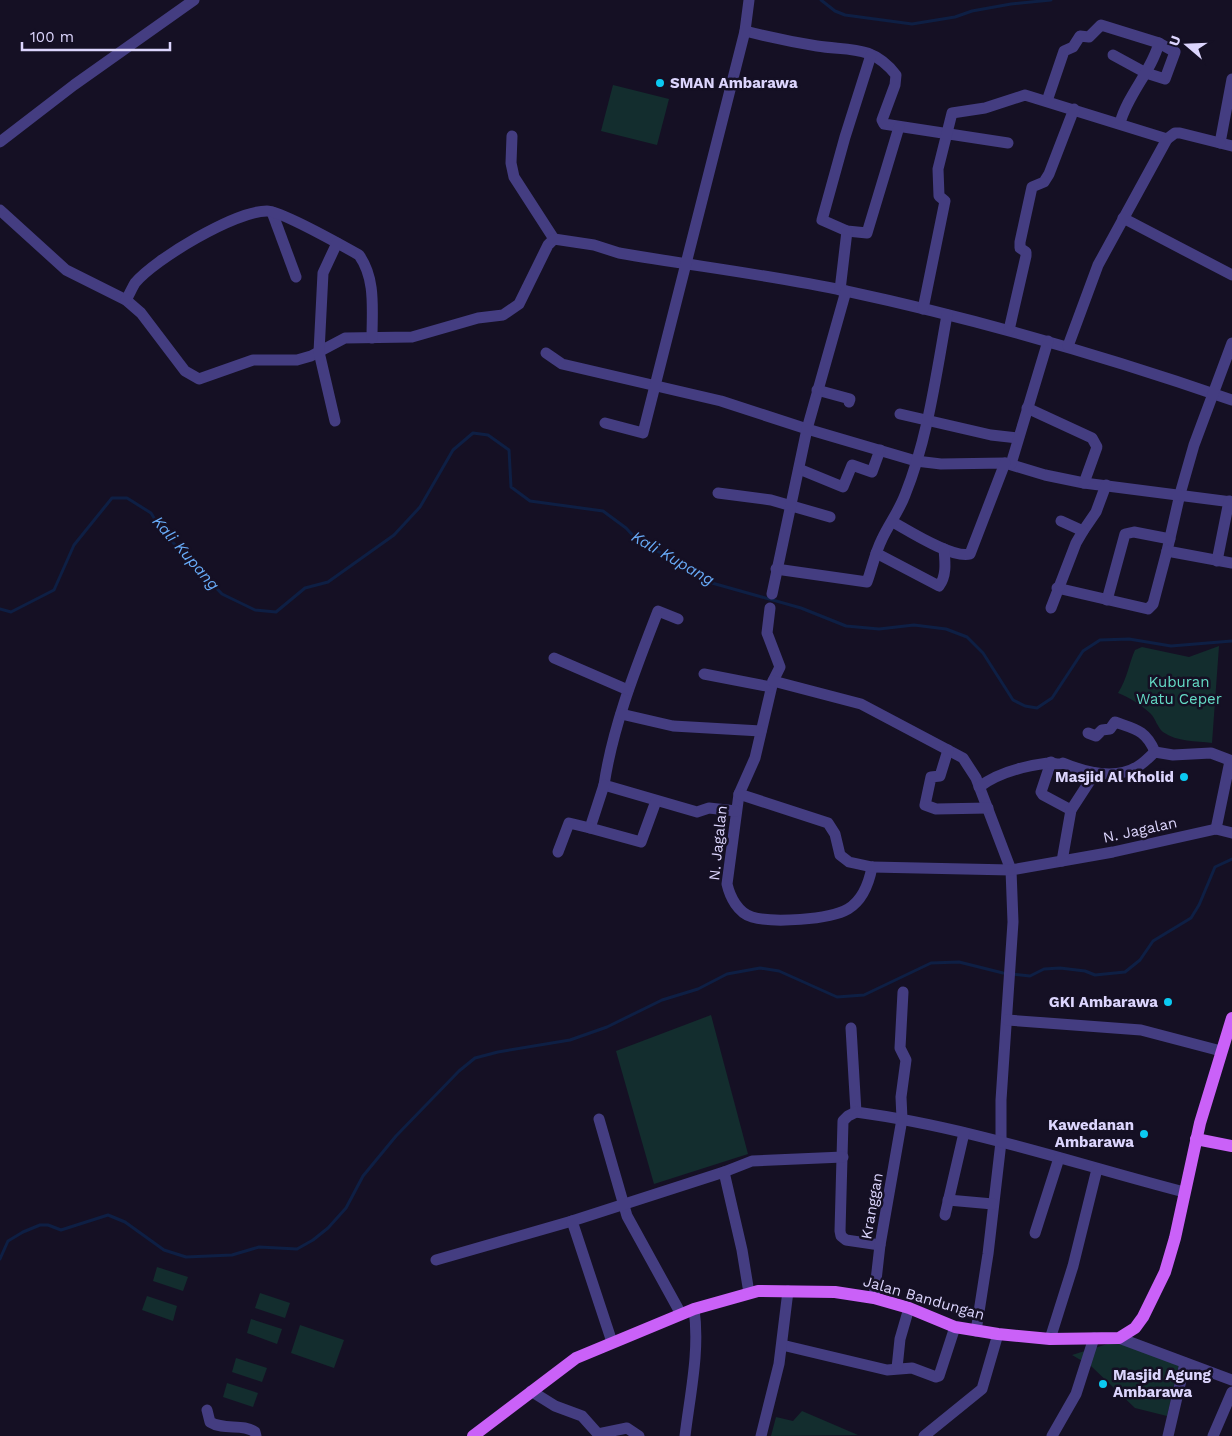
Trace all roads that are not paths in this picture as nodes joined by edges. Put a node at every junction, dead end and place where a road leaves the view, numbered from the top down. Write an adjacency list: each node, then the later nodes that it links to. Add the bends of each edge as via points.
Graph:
1 (194, 0): 16 (street)
2 (749, 0): 3 (street)
3 (745, 31): 5 (street, via 821,46 853,48); 26 (street)
4 (1159, 43): 7 (street); 7 (street, via 1175,52 1166,79); 9 (street, via 1101,25 1089,37 1080,36 1062,53)
5 (871, 55): 12 (street, via 896,75 896,85 882,123); 23 (street, via 822,220)
6 (1113, 55): 7 (street)
7 (1146, 73): 11 (street, via 1125,107)
8 (1232, 79): 18 (street)
9 (1047, 101): 10 (street); 13 (street, via 1020,95 985,108 956,111 949,117)
10 (1074, 109): 11 (street); 33 (street, via 1049,174 1044,182 1032,187 1020,242 1026,256)
11 (1120, 123): 15 (street)
12 (900, 127): 13 (street); 23 (street, via 867,233)
13 (946, 135): 17 (street); 31 (street, via 938,169 939,196 945,201)
14 (512, 136): 24 (street, via 514,177)
15 (1167, 139): 18 (street, via 1180,133); 22 (street)
16 (0, 142)
17 (1008, 143)
18 (1220, 143): 19 (street)
19 (1232, 146)
20 (0, 210): 30 (street, via 66,270)
21 (272, 212): 25 (street); 28 (street); 30 (street, via 250,214 211,229 145,274 135,283)
22 (1124, 218): 27 (street); 37 (street, via 1095,272)
23 (847, 231): 29 (street)
24 (554, 240): 26 (street); 34 (street, via 548,245 519,304 503,314 412,337)
25 (337, 243): 34 (street, via 359,255 367,266 371,282); 38 (street, via 322,279)
26 (686, 264): 29 (street); 40 (street)
27 (1232, 275)
28 (296, 277)
29 (843, 291): 31 (street); 41 (street)
30 (126, 300): 38 (street, via 141,313 185,371 199,379 253,360 297,360)
31 (923, 309): 32 (street)
32 (948, 315): 33 (street); 47 (street)
33 (1009, 330): 35 (street)
34 (372, 338): 38 (street, via 346,338)
35 (1048, 341): 37 (street); 45 (street)
36 (1232, 343): 42 (street)
37 (1068, 346): 42 (street)
38 (319, 352): 48 (street)
39 (546, 353): 40 (street, via 562,364)
40 (656, 385): 49 (street, via 643,433); 50 (street, via 721,401)
41 (817, 390): 44 (street, via 850,399); 50 (street)
42 (1214, 393): 43 (street); 59 (street)
43 (1232, 400)
44 (849, 402)
45 (1027, 408): 51 (street); 56 (street, via 1092,438 1096,443)
46 (900, 414): 47 (street)
47 (927, 419): 51 (street, via 991,435); 53 (street)
48 (335, 421)
49 (605, 423)
50 (807, 430): 52 (street); 55 (street)
51 (1018, 438): 54 (street)
52 (880, 450): 53 (street); 55 (street, via 872,472 852,466 843,487)
53 (916, 461): 54 (street); 64 (street)
54 (1008, 464): 56 (street); 67 (street, via 970,554)
55 (799, 468): 61 (street)
56 (1084, 482): 57 (street)
57 (1106, 485): 59 (street); 65 (street, via 1096,512)
58 (718, 493): 61 (street)
59 (1180, 494): 60 (street); 66 (street)
60 (1231, 501): 69 (street)
61 (792, 505): 62 (street); 71 (street)
62 (830, 517)
63 (1061, 521): 65 (street)
64 (893, 522): 67 (street); 68 (street)
65 (1083, 531): 72 (street)
66 (1168, 545): 69 (street); 74 (street, via 1152,607); 74 (street, via 1134,532 1124,534)
67 (944, 548): 68 (street, via 943,581 939,586)
68 (876, 553): 71 (street, via 865,583)
69 (1217, 561): 70 (street)
70 (1232, 563)
71 (776, 569): 73 (street)
72 (1057, 588): 74 (street); 76 (street)
73 (772, 594)
74 (1107, 600)
75 (770, 608): 80 (street, N. Jagalan, via 767,633 780,667)
76 (1051, 608)
77 (678, 618): 81 (street, via 658,611)
78 (554, 658): 81 (street)
79 (704, 674): 80 (street)
80 (772, 684): 83 (street, N. Jagalan); 85 (street, via 861,704)
81 (628, 690): 82 (street)
82 (621, 714): 83 (street, via 673,726); 90 (street)
83 (761, 731): 92 (street, N. Jagalan, via 755,758)
84 (1088, 733): 86 (street, via 1096,736 1102,730 1110,729 1115,722 1140,731 1150,739)
85 (948, 750): 91 (street, via 969,764); 94 (street, via 940,776 931,777 925,805 936,809)
86 (1155, 752): 87 (street, via 1174,755 1211,753); 89 (street, via 1140,765 1120,773)
87 (1231, 761): 98 (street)
88 (1051, 762): 89 (street); 91 (street, via 1012,770); 95 (street, via 1041,792)
89 (1095, 774): 95 (street)
90 (604, 785): 93 (street); 97 (street)
91 (979, 787): 94 (street)
92 (739, 794): 96 (street, N. Jagalan); 102 (street, N. Jagalan, via 828,823 835,834 840,855 849,862)
93 (656, 800): 96 (street, via 697,812 709,808); 97 (street, via 640,842)
94 (988, 808): 103 (street)
95 (1070, 810): 101 (street)
96 (736, 811): 102 (street, N. Jagalan, via 727,884 730,896 750,917 834,915 848,909 862,896)
97 (590, 828): 100 (street, via 569,823)
98 (1216, 829): 99 (street, N. Jagalan); 101 (street, N. Jagalan)
99 (1232, 833)
100 (558, 852)
101 (1062, 861): 103 (street, N. Jagalan)
102 (872, 867): 103 (street, N. Jagalan)
103 (1011, 870): 106 (street, via 1013,922)
104 (903, 992): 111 (street, Kranggan, via 900,1048 906,1060 900,1097)
105 (1232, 1018): 108 (main road)
106 (1008, 1020): 108 (street, via 1141,1030); 114 (street)
107 (851, 1028): 109 (street)
108 (1221, 1051): 113 (main road)
109 (856, 1112): 111 (street); 116 (street, via 843,1121)
110 (599, 1119): 123 (street)
111 (902, 1119): 112 (street); 127 (street, Kranggan)
112 (964, 1133): 114 (street); 121 (street)
113 (1196, 1139): 115 (main road); 120 (main road)
114 (1001, 1142): 117 (street); 122 (street)
115 (1232, 1146)
116 (843, 1157): 119 (street, via 752,1161); 127 (street, via 840,1236 846,1240)
117 (1059, 1158): 118 (street); 126 (street)
118 (1097, 1169): 120 (street); 140 (street, via 1073,1266)
119 (724, 1172): 123 (street); 130 (street)
120 (1184, 1192): 139 (main road, via 1175,1238 1153,1299 1135,1328)
121 (948, 1200): 122 (street); 124 (street)
122 (993, 1204): 136 (street)
123 (623, 1206): 125 (street); 134 (street, via 643,1249)
124 (945, 1215)
125 (572, 1221): 128 (street); 141 (street)
126 (1035, 1233)
127 (880, 1245): 131 (street, Kranggan)
128 (436, 1260)
129 (788, 1290): 130 (main road, Jalan Bandungan); 131 (main road, Jalan Bandungan); 142 (street)
130 (749, 1293): 133 (main road, Jalan Bandungan)
131 (874, 1298): 132 (main road, Jalan Bandungan)
132 (909, 1308): 135 (main road, Jalan Bandungan); 144 (street, via 900,1339)
133 (694, 1309): 134 (main road, Jalan Bandungan); 152 (street, via 696,1350)
134 (682, 1314): 141 (main road, Jalan Bandungan)
135 (955, 1327): 136 (main road, Jalan Bandungan); 144 (street, via 939,1376 912,1368)
136 (976, 1331): 137 (main road, Jalan Bandungan)
137 (998, 1334): 140 (main road, Jalan Bandungan); 154 (street, via 982,1389)
138 (1094, 1338): 139 (main road, Jalan Bandungan); 140 (main road, Jalan Bandungan); 155 (street, via 1076,1394)
139 (1119, 1338): 143 (street)
140 (1050, 1339)
141 (612, 1342): 146 (main road, Jalan Bandungan, via 576,1358)
142 (782, 1345): 144 (street, via 887,1370); 153 (street)
143 (1184, 1363): 145 (street); 156 (street)
144 (897, 1368)
145 (1232, 1380)
146 (532, 1391): 150 (main road, Jalan Bandungan); 151 (street, via 554,1406 582,1416 598,1434 627,1428)
147 (1232, 1392): 157 (street)
148 (207, 1410): 149 (street, via 210,1422 217,1427 250,1429)
149 (256, 1436)
150 (473, 1436)
151 (639, 1436)
152 (684, 1436)
153 (761, 1436)
154 (924, 1436)
155 (1052, 1436)
156 (1168, 1436)
157 (1213, 1436)

